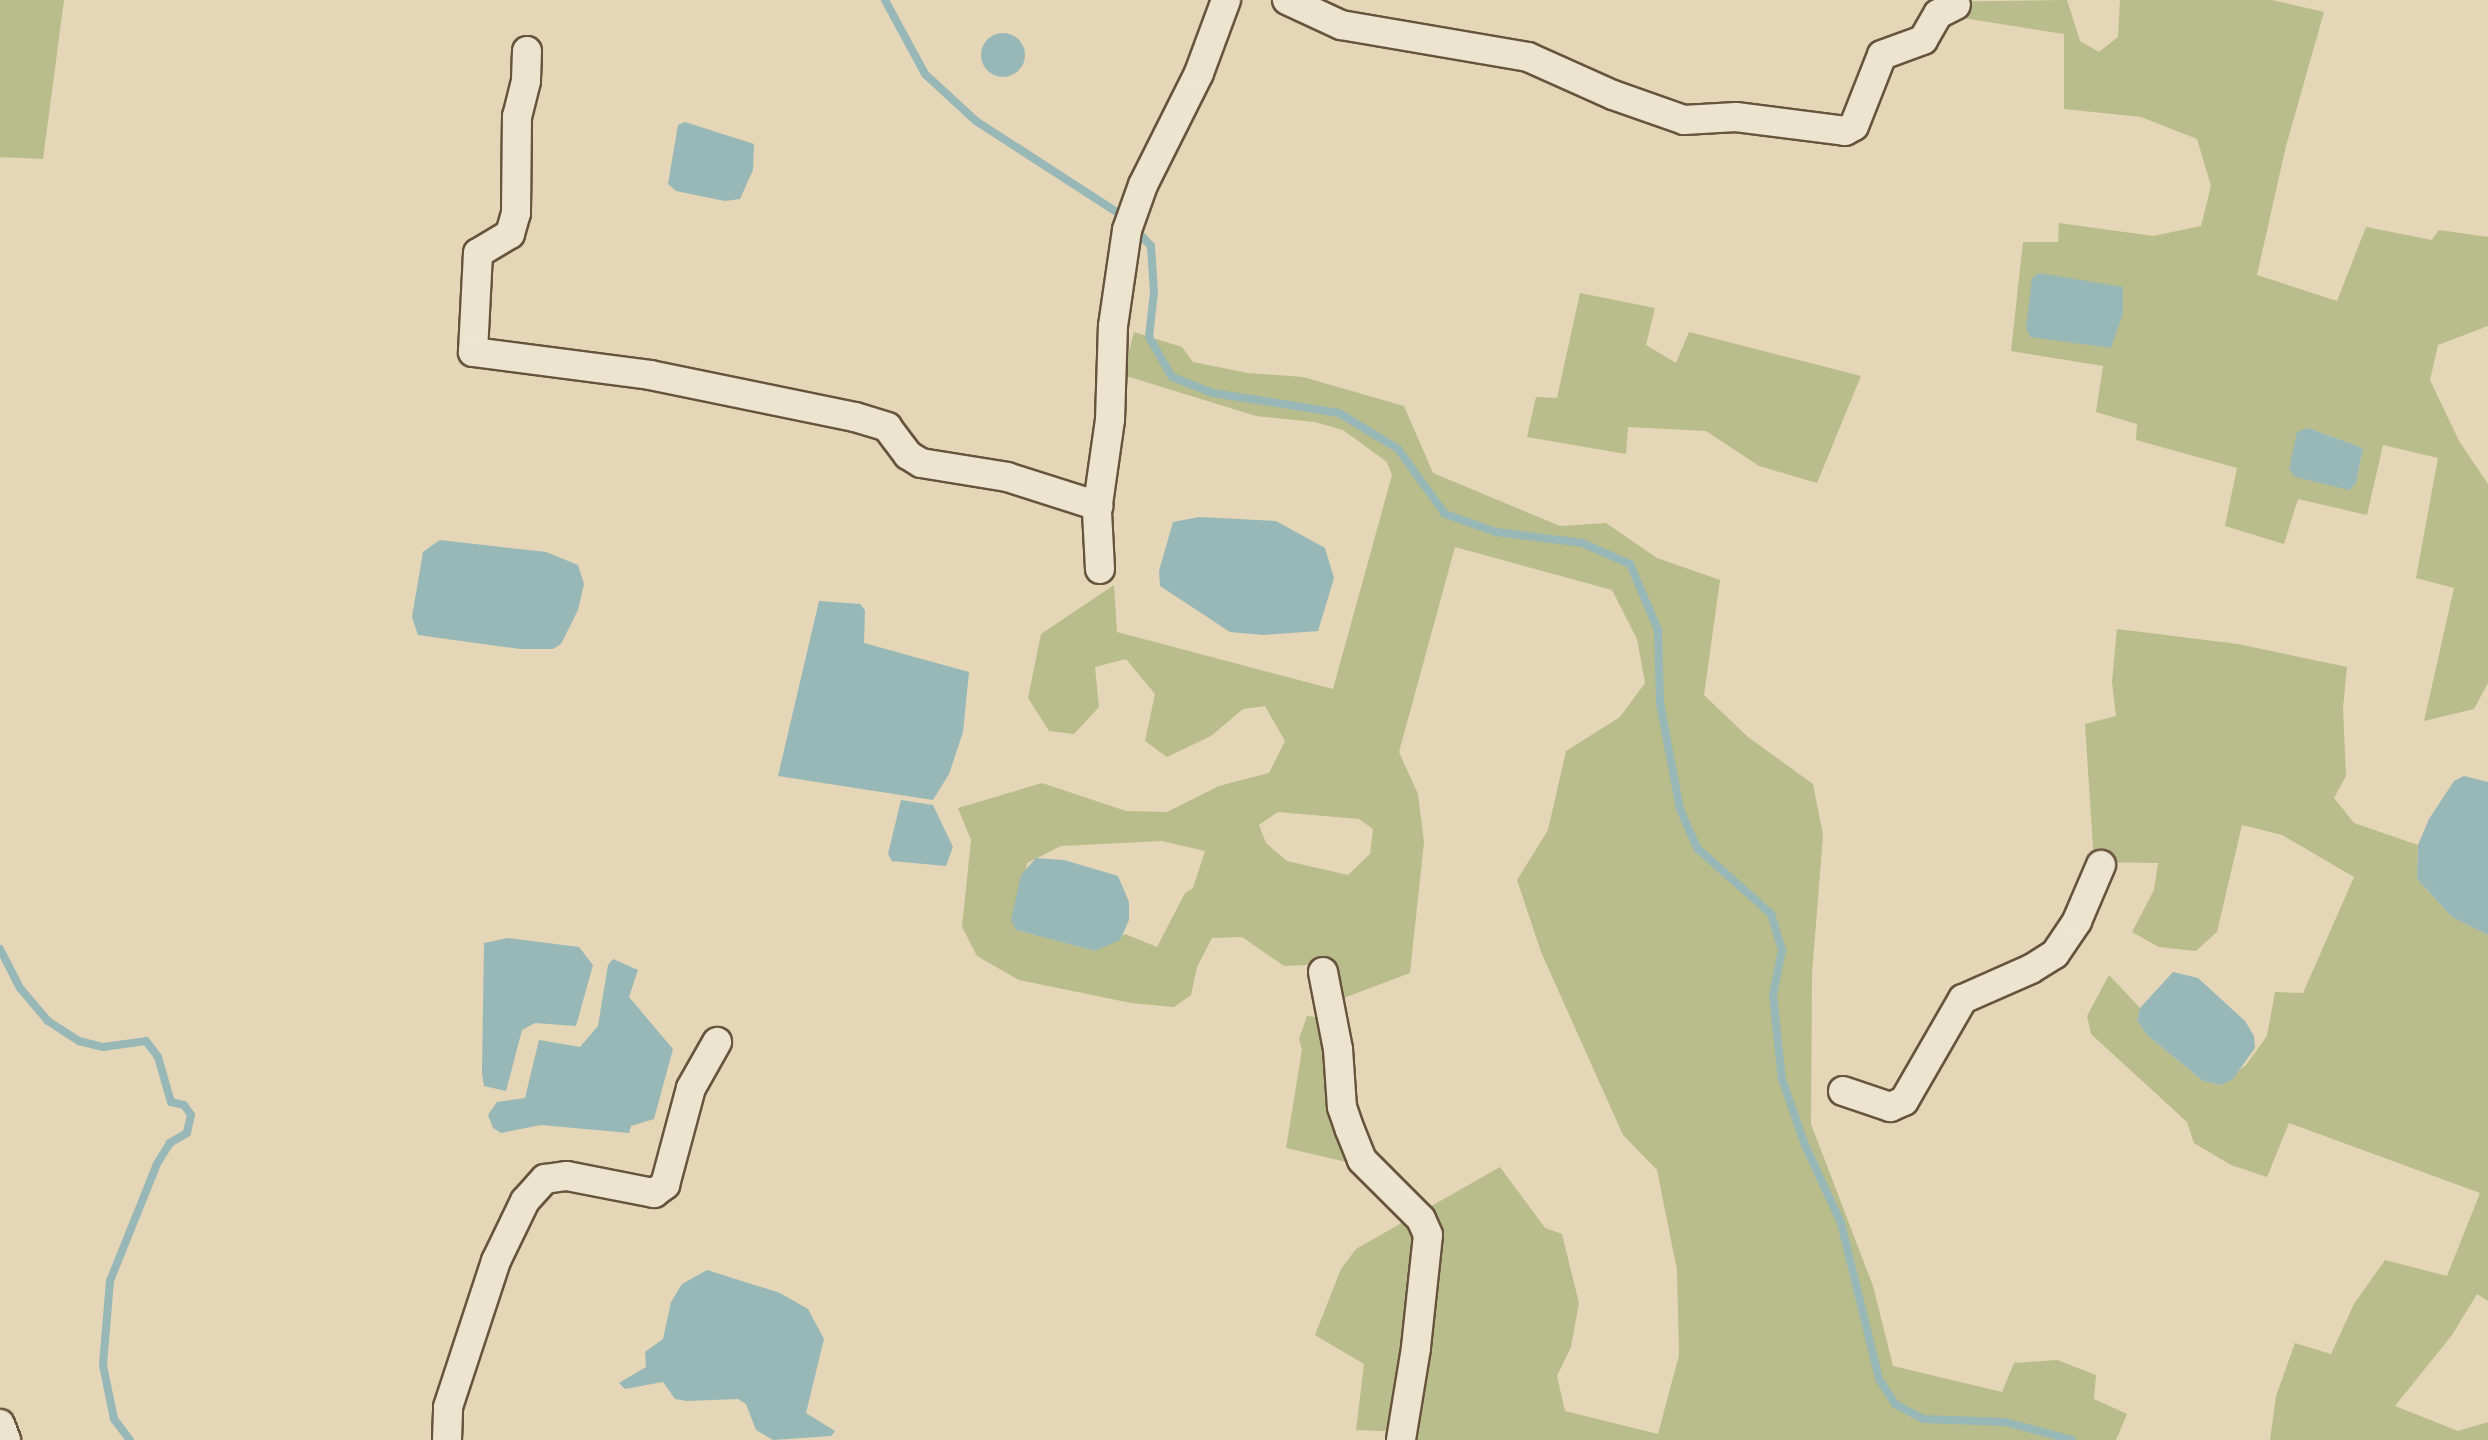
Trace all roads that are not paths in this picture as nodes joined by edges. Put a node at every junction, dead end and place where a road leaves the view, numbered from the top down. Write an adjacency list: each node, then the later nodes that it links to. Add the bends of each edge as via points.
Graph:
1 (1226, 0): 5 (street, via 1127,230)
2 (1287, 0): 3 (street, via 1341,25 1528,57 1684,120 1736,117 1845,131 1854,126 1882,55 1923,40 1938,14)
3 (1956, 6)
4 (527, 51): 5 (street, via 517,116 516,213 510,234 478,253 473,352 668,378 855,416 886,428 921,463 1007,477)
5 (1098, 506): 6 (street)
6 (1100, 569)
7 (2100, 865): 10 (street, via 2055,954 1963,999 1904,1101 1890,1107)
8 (1323, 972): 14 (street, via 1350,1130 1362,1160 1421,1219 1428,1235)
9 (717, 1042): 13 (street, via 691,1088 665,1186 654,1193 545,1178 525,1200 496,1261 448,1407)
10 (1843, 1090)
11 (0, 1424): 12 (street)
12 (6, 1440)
13 (446, 1440)
14 (1400, 1440)

